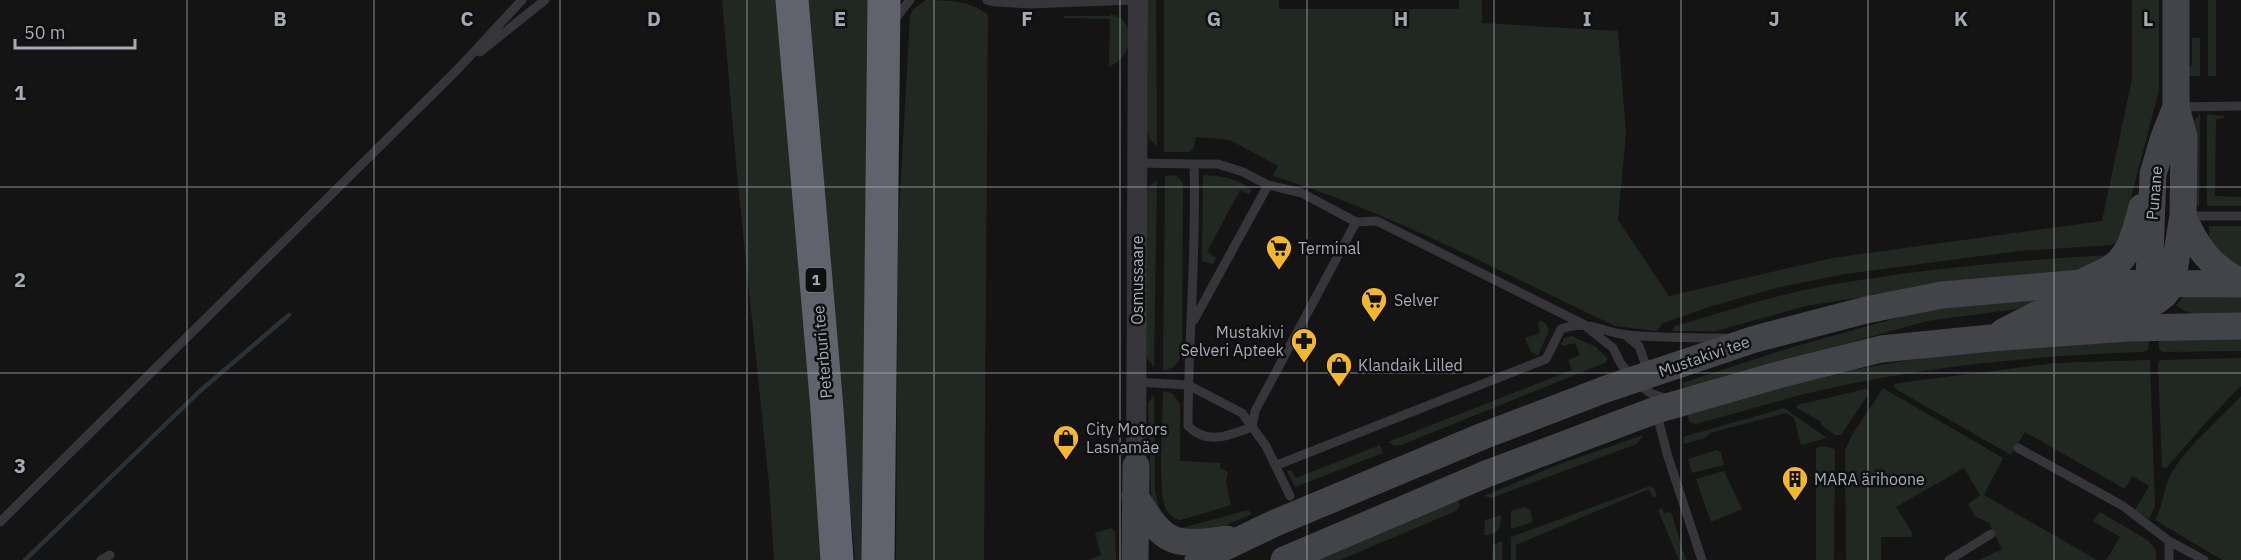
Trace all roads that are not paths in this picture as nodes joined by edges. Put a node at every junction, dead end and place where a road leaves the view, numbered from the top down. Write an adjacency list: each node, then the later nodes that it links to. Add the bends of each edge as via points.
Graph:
1 (522, 0): 10 (lane)
2 (544, 0): 10 (lane)
3 (792, 0): 34 (highway, Peterburi tee / 1)
4 (884, 0): 11 (highway)
5 (910, 0): 11 (lane, via 892,26)
6 (987, 0): 9 (lane)
7 (1137, 0): 9 (lane); 14 (street, Osmussaare)
8 (2176, 0): 13 (main road, Punane)
9 (1049, 2)
10 (457, 70): 41 (lane)
11 (882, 80): 45 (highway)
12 (2241, 106): 13 (lane)
13 (2176, 107): 16 (main road, Punane); 18 (main road, Punane, via 2184,137)
14 (1137, 163): 15 (lane); 31 (street, Osmussaare)
15 (1194, 164): 17 (lane, via 1218,164); 24 (lane)
16 (2152, 174): 21 (main road, via 2124,255 2113,267); 23 (main road, Punane)
17 (1268, 185): 20 (lane, via 1302,193); 24 (lane)
18 (2183, 216): 19 (lane); 22 (main road, via 2201,252 2220,271); 23 (main road, Punane)
19 (2241, 216)
20 (1356, 222): 25 (lane, via 1377,221); 35 (lane, via 1255,411)
21 (2081, 283): 23 (main road, Mustakivi tee); 30 (main road, Mustakivi tee, via 1941,295)
22 (2241, 283): 23 (main road, Mustakivi tee)
23 (2159, 288): 26 (main road, via 2165,309); 29 (main road, via 2038,314)
24 (1193, 322): 32 (lane)
25 (1583, 324): 28 (lane); 33 (lane, via 1613,348); 37 (lane, via 1561,329 1546,359)
26 (2190, 326): 27 (main road, Mustakivi tee); 29 (main road, Mustakivi tee)
27 (2241, 326)
28 (1625, 335): 30 (lane); 33 (lane, via 1639,346)
29 (1991, 338): 33 (main road, Mustakivi tee, via 1881,349 1778,375)
30 (1755, 339): 33 (main road, Mustakivi tee)
31 (1136, 382): 32 (lane); 38 (street, Osmussaare)
32 (1188, 385): 35 (lane, via 1242,413); 35 (lane, via 1188,426 1197,435 1227,436)
33 (1649, 387): 40 (main road, Mustakivi tee, via 1606,389); 50 (main road, Mustakivi tee, via 1485,474); 51 (lane)
34 (827, 409): 47 (highway, Peterburi tee / 1); 48 (main road, via 843,501)
35 (1252, 427): 37 (lane)
36 (2018, 448): 44 (lane, via 2123,506)
37 (1276, 465): 40 (lane)
38 (1136, 466): 39 (main road, Osmussaare)
39 (1135, 495): 43 (main road, via 1154,524 1167,537 1181,543); 46 (main road, Osmussaare)
40 (1289, 509): 43 (main road, Mustakivi tee)
41 (0, 522)
42 (1991, 534): 52 (lane)
43 (1246, 537): 49 (main road, Mustakivi tee)
44 (2169, 541): 53 (lane); 54 (lane)
45 (879, 558)
46 (1134, 558)
47 (837, 560)
48 (847, 560)
49 (1198, 560)
50 (1284, 560)
51 (1702, 560)
52 (1949, 560)
53 (2169, 560)
54 (2204, 560)

